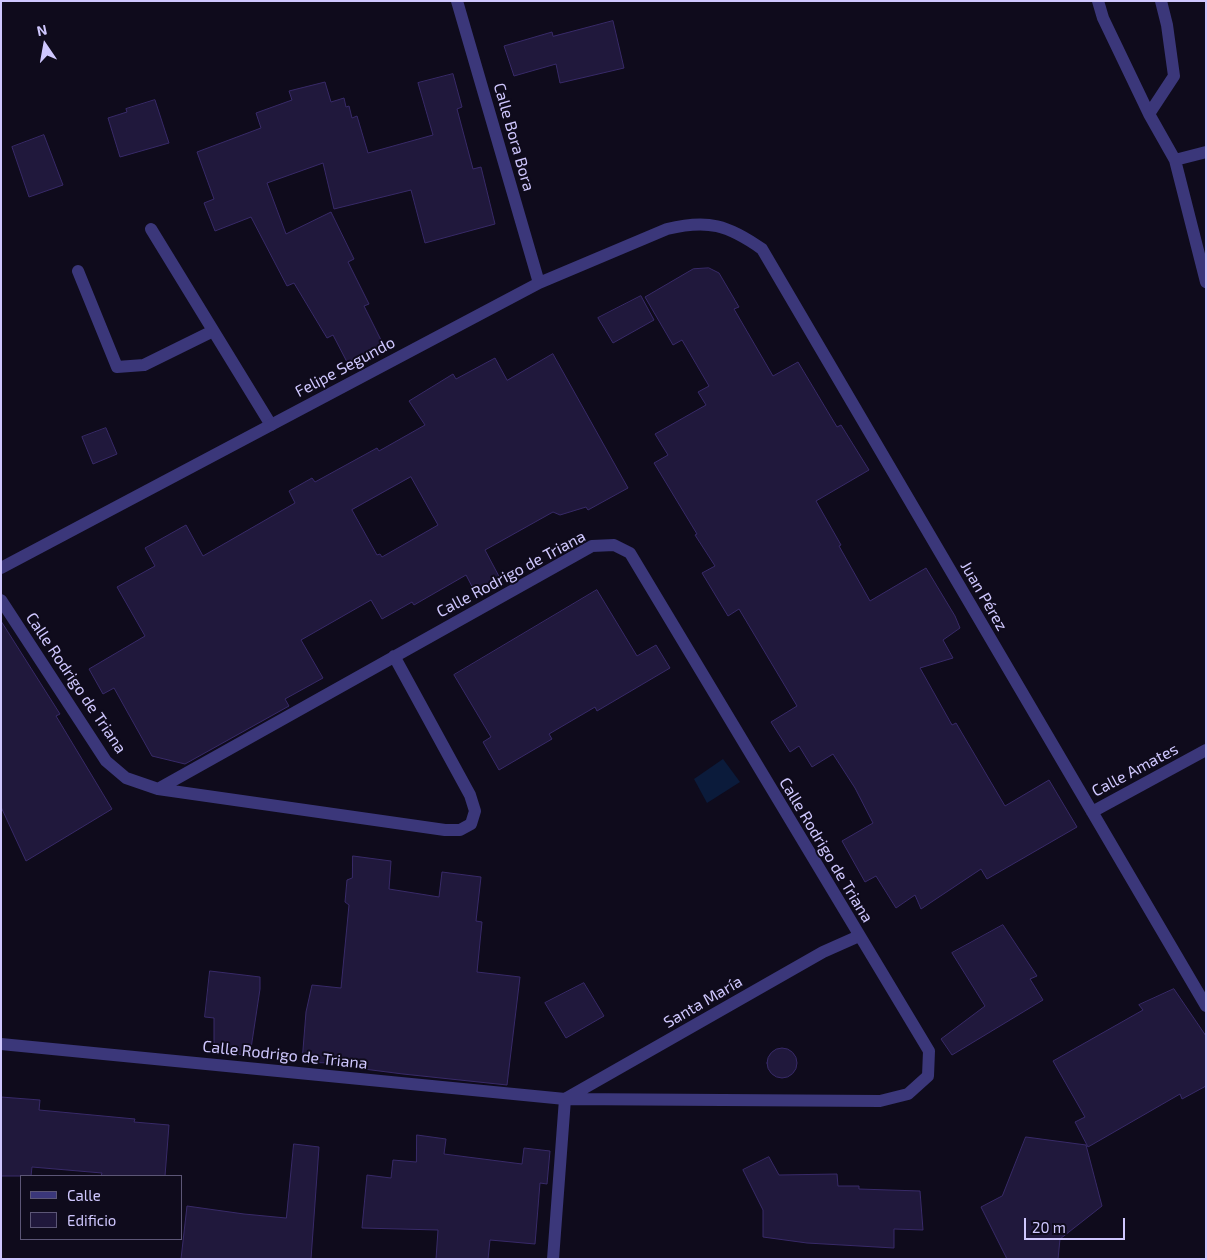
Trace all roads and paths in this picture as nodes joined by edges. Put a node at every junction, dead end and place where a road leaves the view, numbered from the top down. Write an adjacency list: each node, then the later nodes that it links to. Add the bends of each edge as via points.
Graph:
1 (457, 1): 10 (street, Calle Bora Bora)
2 (1098, 1): 4 (street)
3 (1161, 1): 4 (street, via 1174,76)
4 (1149, 114): 6 (street)
5 (1206, 152): 6 (street)
6 (1175, 160): 11 (street)
7 (715, 224): 10 (street, Felipe Segundo, via 688,224 667,229); 19 (street, Juan Pérez, via 742,234 762,249)
8 (151, 229): 12 (street)
9 (78, 270): 12 (street, via 117,367 144,365)
10 (539, 282): 13 (street, Felipe Segundo)
11 (1206, 282)
12 (213, 331): 13 (street)
13 (271, 425): 14 (street, Felipe Segundo)
14 (1, 568)
15 (1, 600): 18 (street, Calle Rodrigo de Triana, via 106,762 126,778)
16 (394, 656): 18 (street, Calle Rodrigo de Triana); 18 (street, Calle Rodrigo de Triana, via 470,795 475,811 471,824 460,830 445,830); 20 (street, Calle Rodrigo de Triana, via 592,546 614,544 630,554)
17 (1206, 750): 19 (street, Calle Amates)
18 (158, 789)
19 (1092, 812): 21 (street, Juan Pérez)
20 (859, 936): 23 (street, Santa María, via 823,952); 23 (street, Calle Rodrigo de Triana, via 929,1051 928,1076 908,1094 880,1101)
21 (1206, 1006)
22 (1, 1044): 23 (street, Calle Rodrigo de Triana)
23 (565, 1099): 24 (street)
24 (553, 1259)

